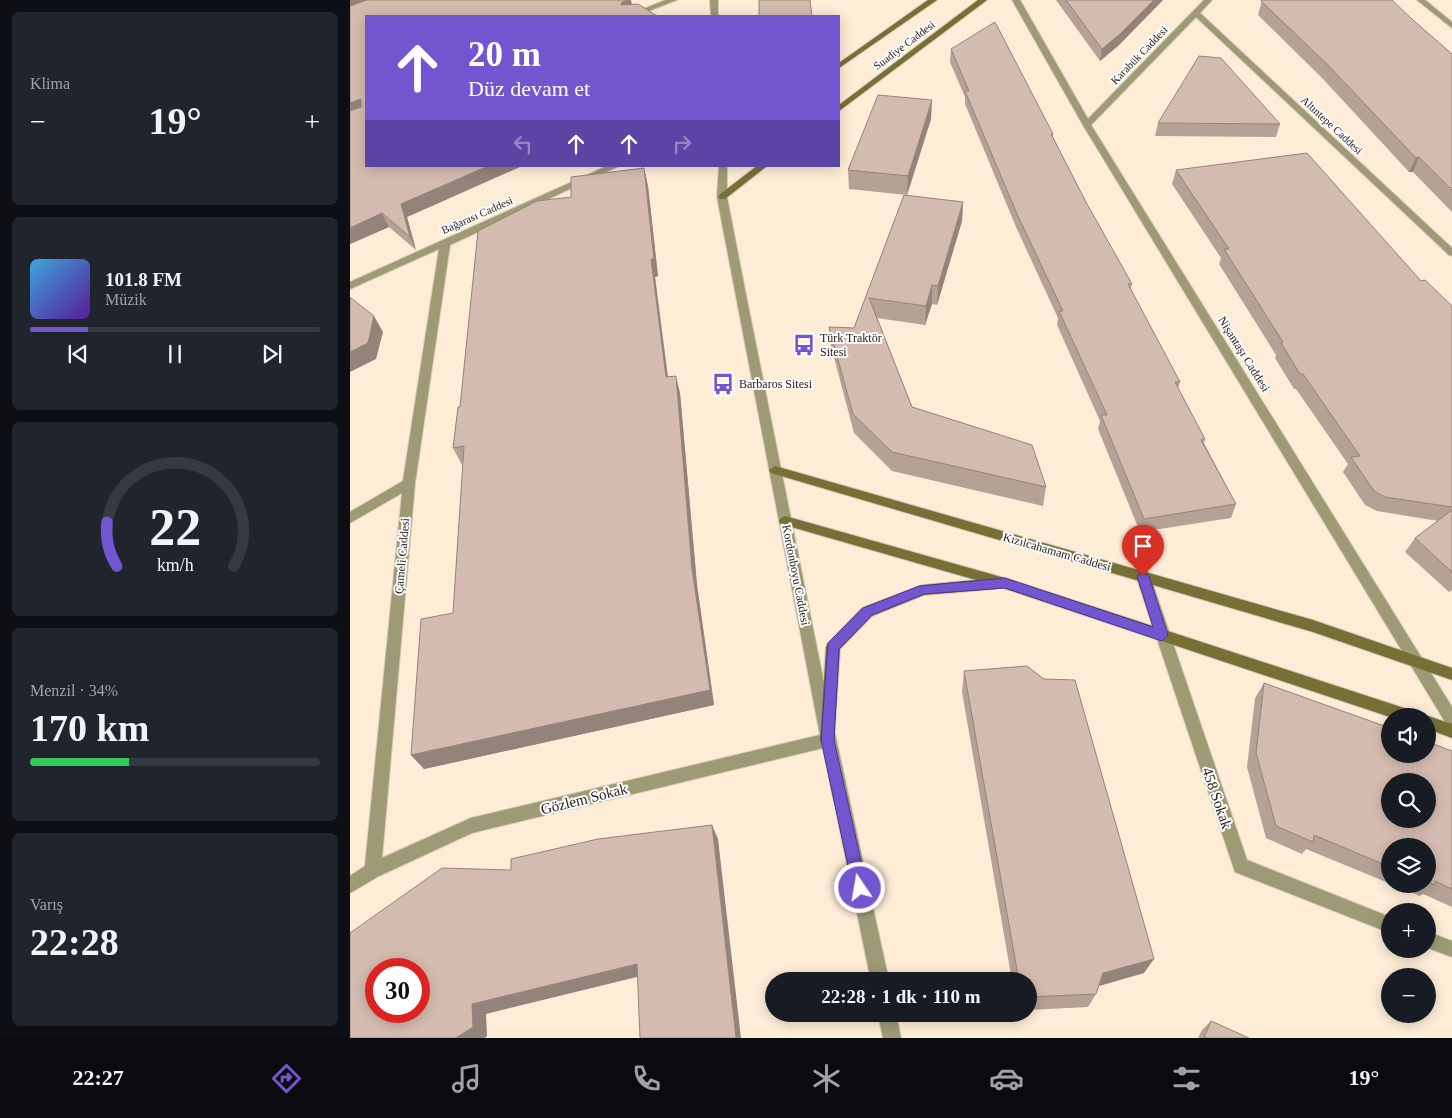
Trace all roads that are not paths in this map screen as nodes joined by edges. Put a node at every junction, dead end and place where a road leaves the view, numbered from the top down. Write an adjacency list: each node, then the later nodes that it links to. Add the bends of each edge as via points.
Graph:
1 (673, 0): 9 (street)
2 (714, 0): 10 (street)
3 (933, 0): 12 (main road, Suadiye Caddesi)
4 (983, 0): 13 (main road, Suadiye Caddesi)
5 (1016, 0): 14 (street, Nişantaşı Caddesi)
6 (1208, 0): 8 (street, Karabük Caddesi)
7 (1421, 0): 11 (street)
8 (1196, 13): 14 (street, Karabük Caddesi); 20 (street, Altıntepe Caddesi)
9 (632, 15)
10 (715, 15)
11 (1452, 26)
12 (840, 65)
13 (840, 108)
14 (1086, 125): 29 (street, Nişantaşı Caddesi)
15 (613, 167): 19 (street, Bağarası Caddesi)
16 (723, 167): 18 (street, Kordonboyu Caddesi)
17 (762, 167): 18 (main road)
18 (722, 197): 22 (street, Kordonboyu Caddesi)
19 (445, 243): 21 (street, Bağarası Caddesi); 23 (street, Çameli Caddesi)
20 (1452, 253)
21 (350, 286)
22 (775, 470): 25 (street, Kordonboyu Caddesi); 26 (main road, Kızılcahamam Caddesi)
23 (409, 484): 24 (street); 36 (street, Çameli Caddesi)
24 (350, 518)
25 (785, 520): 27 (main road); 35 (street, Kordonboyu Caddesi)
26 (1143, 576): 28 (street, 458 Sokak); 29 (main road, Kızılcahamam Caddesi, via 1313,626)
27 (1005, 583): 28 (main road); 35 (main road, via 923,590 867,612 833,647)
28 (1162, 635): 31 (main road); 38 (street, 458 Sokak, via 1241,866)
29 (1416, 662): 30 (main road, Kızılcahamam Caddesi); 32 (street, Nişantaşı Caddesi)
30 (1452, 674)
31 (1383, 708)
32 (1452, 720)
33 (1436, 726): 34 (main road)
34 (1452, 731)
35 (827, 740): 36 (street, Gözlem Sokak, via 471,826); 41 (street, Kordonboyu Caddesi)
36 (373, 870): 37 (street, Gözlem Sokak)
37 (350, 885)
38 (1381, 921)
39 (1436, 943): 40 (street)
40 (1452, 949)
41 (878, 972)
42 (889, 1022): 43 (street)
43 (892, 1038)

